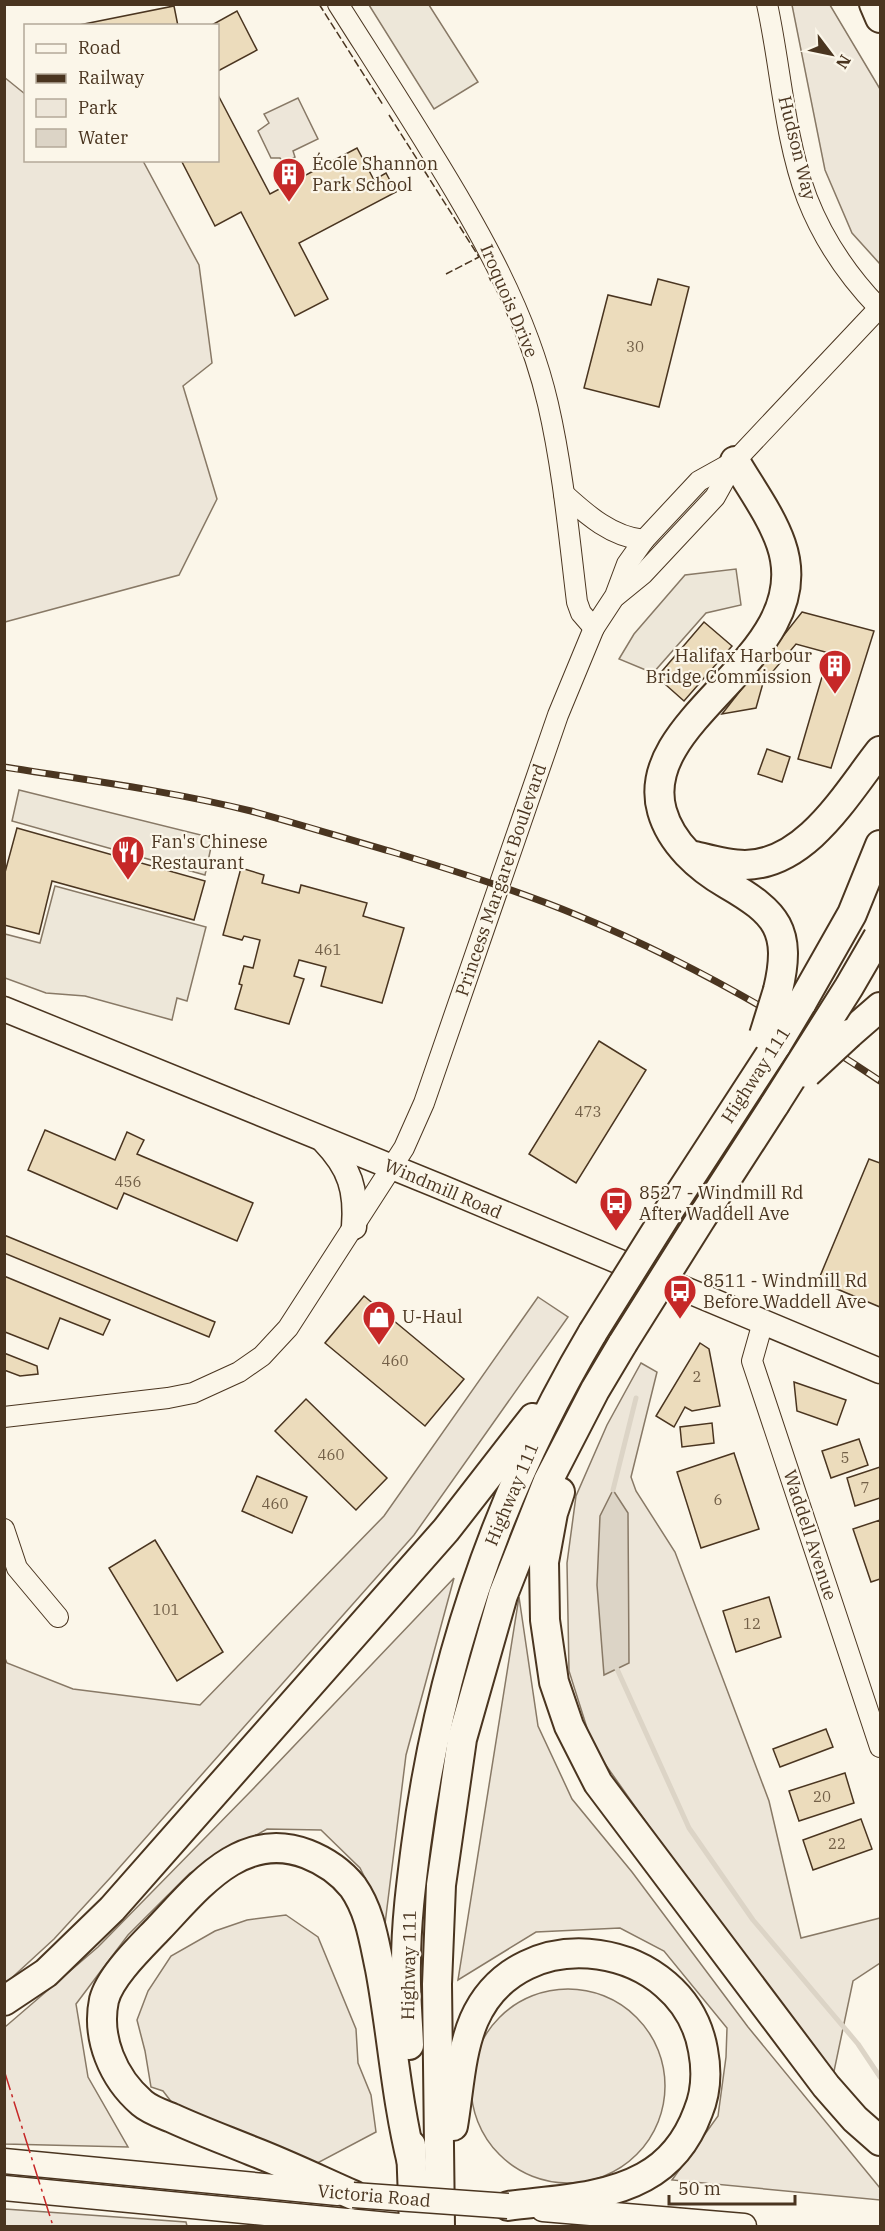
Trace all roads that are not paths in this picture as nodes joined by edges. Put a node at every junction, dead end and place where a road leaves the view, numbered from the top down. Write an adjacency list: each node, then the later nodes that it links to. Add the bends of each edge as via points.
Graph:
1 (338, 4): 7 (street, Iroquois Drive, via 470,216 505,283 548,403)
2 (767, 4): 5 (street, Hudson Way, via 793,148 807,197 824,235 843,264)
3 (874, 4): 4 (highway)
4 (880, 18)
5 (880, 308): 6 (street, Princess Margaret Boulevard)
6 (735, 461): 8 (street, Princess Margaret Boulevard, via 699,481); 9 (street, Princess Margaret Boulevard, via 715,497 644,574); 13 (highway, via 781,544 785,590 780,612 768,635 693,722 668,757 661,775 658,792 662,811 669,830)
7 (564, 494): 8 (street, via 621,536); 10 (street, Iroquois Drive, via 577,602)
8 (644, 540): 9 (street, Princess Margaret Boulevard, via 627,564)
9 (615, 596): 10 (street, Princess Margaret Boulevard)
10 (594, 628): 20 (street, Princess Margaret Boulevard, via 558,715 424,1103 412,1134)
11 (880, 751): 13 (highway, via 814,833 797,848 761,863 744,865)
12 (880, 845): 15 (highway, Highway 111, via 852,914)
13 (690, 855): 15 (highway, via 765,908 781,937)
14 (879, 935): 18 (highway, Highway 111, bridge)
15 (790, 997): 23 (highway, Highway 111, bridge, via 746,1090)
16 (880, 1007): 18 (highway, bridge)
17 (4, 1009): 19 (main road, Windmill Road)
18 (775, 1104): 25 (highway, Highway 111, bridge)
19 (323, 1139): 20 (main road, Windmill Road); 21 (main road, via 338,1155 351,1180)
20 (392, 1167): 21 (street, Princess Margaret Boulevard); 22 (main road, Windmill Road)
21 (354, 1227): 26 (street, Princess Margaret Boulevard, via 288,1328 262,1356 230,1377 193,1393 168,1398)
22 (763, 1322): 24 (main road, Windmill Road); 29 (street, Waddell Avenue, via 752,1360)
23 (570, 1371): 30 (highway, via 446,1530 112,1909 46,1973); 33 (highway, Highway 111, via 525,1461 485,1558 465,1617 431,1747 406,1954)
24 (880, 1371)
25 (595, 1390): 31 (highway, via 553,1513 544,1562 545,1620 554,1682 569,1726 598,1783 826,2086); 37 (highway, Highway 111, via 548,1480 503,1595 462,1739 441,1885 437,1984)
26 (4, 1417)
27 (4, 1529): 28 (street, via 17,1568)
28 (58, 1617)
29 (880, 1747)
30 (4, 2001)
31 (880, 2141)
32 (4, 2161): 35 (main road, Victoria Road)
33 (412, 2163): 35 (highway, via 373,1935 357,1893 342,1874 296,1851 255,1851 226,1863 210,1875 112,1982 104,2000 102,2032 106,2052 130,2092 144,2105); 41 (highway, Highway 111)
34 (4, 2188): 38 (main road, Victoria Road)
35 (353, 2195): 36 (main road, Victoria Road, bridge)
36 (508, 2206): 37 (highway, via 628,2185 668,2160 684,2142 703,2102 705,2062 700,2034 677,1995 645,1970 611,1956 571,1952 516,1970 487,1999 466,2042); 42 (main road, Victoria Road)
37 (440, 2221)
38 (349, 2223): 39 (highway); 40 (main road, Victoria Road)
39 (303, 2226)
40 (399, 2226)
41 (414, 2226)
42 (744, 2226)

